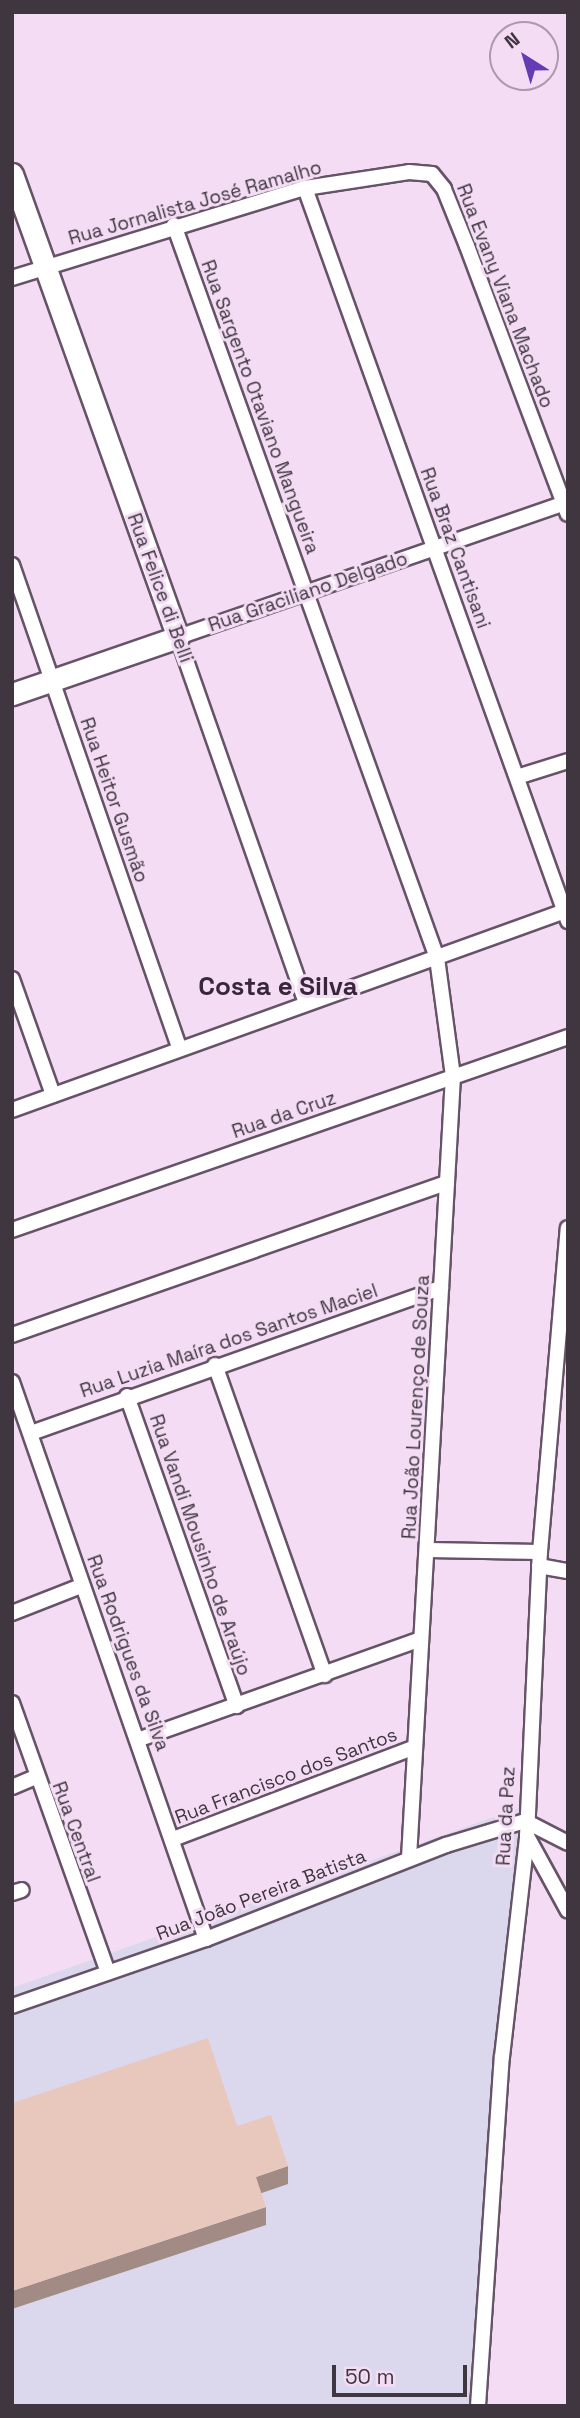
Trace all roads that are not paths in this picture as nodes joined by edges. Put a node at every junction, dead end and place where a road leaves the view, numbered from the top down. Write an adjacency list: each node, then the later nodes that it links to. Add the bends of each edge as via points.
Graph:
1 (12, 174): 5 (street, Rua Felice di Belli)
2 (432, 174): 3 (street, Rua Jornalista José Ramalho, via 409,172); 7 (street, Rua Evany Viana Machado, via 467,246)
3 (305, 188): 4 (street, Rua Jornalista José Ramalho); 8 (street, Rua Braz Cantisani)
4 (174, 225): 5 (street, Rua Jornalista José Ramalho); 10 (street, Rua Sargento Otaviano Mangueira)
5 (46, 267): 6 (street, Rua Jornalista José Ramalho); 11 (street, Rua Felice di Belli)
6 (12, 278)
7 (566, 509): 8 (street, Rua Graciliano Delgado)
8 (435, 549): 10 (street, Rua Graciliano Delgado); 15 (street, Rua Braz Cantisani)
9 (12, 565): 12 (street, Rua Heitor Gusmão)
10 (305, 592): 11 (street, Rua Graciliano Delgado); 17 (street, Rua Sargento Otaviano Mangueira)
11 (178, 637): 12 (street, Rua Graciliano Delgado); 19 (street, Rua Felice di Belli)
12 (53, 680): 13 (street, Rua Graciliano Delgado); 21 (street, Rua Heitor Gusmão)
13 (12, 694)
14 (568, 761): 15 (street)
15 (517, 777): 16 (street, Rua Braz Cantisani)
16 (566, 916): 17 (street)
17 (437, 958): 19 (street); 22 (street, Rua João Lourenço de Souza)
18 (12, 979): 23 (street)
19 (306, 1003): 21 (street)
20 (568, 1037): 22 (street, Rua da Cruz)
21 (179, 1047): 23 (street)
22 (453, 1076): 25 (street, Rua João Lourenço de Souza); 27 (street, Rua da Cruz)
23 (53, 1095): 24 (street)
24 (12, 1110)
25 (446, 1183): 28 (street, Rua João Lourenço de Souza); 29 (street)
26 (568, 1228): 35 (street, Rua da Paz)
27 (12, 1230)
28 (441, 1288): 30 (street, Rua Luzia Maíra dos Santos Maciel); 34 (street, Rua João Lourenço de Souza)
29 (12, 1335)
30 (215, 1364): 32 (street, Rua Luzia Maíra dos Santos Maciel); 40 (street)
31 (12, 1382): 33 (street, Rua Rodrigues da Silva)
32 (127, 1396): 33 (street, Rua Luzia Maíra dos Santos Maciel); 42 (street, Rua Vandi Mousinho de Araújo)
33 (30, 1433): 37 (street, Rua Rodrigues da Silva)
34 (428, 1550): 35 (street); 39 (street, Rua João Lourenço de Souza)
35 (539, 1559): 36 (street); 47 (street, Rua da Paz)
36 (568, 1571)
37 (81, 1586): 38 (street); 43 (street, Rua Rodrigues da Silva)
38 (12, 1613)
39 (421, 1639): 40 (street); 44 (street, Rua João Lourenço de Souza)
40 (325, 1675): 42 (street)
41 (12, 1703): 45 (street, Rua Central)
42 (237, 1706): 43 (street)
43 (140, 1739): 48 (street, Rua Rodrigues da Silva)
44 (412, 1748): 48 (street, Rua Francisco dos Santos); 50 (street, Rua João Lourenço de Souza)
45 (35, 1777): 46 (street); 53 (street, Rua Central)
46 (12, 1787)
47 (526, 1829): 49 (street); 50 (street, Rua João Pereira Batista); 51 (street); 55 (street, Rua da Paz, via 502,2057)
48 (173, 1839): 52 (street, Rua Rodrigues da Silva)
49 (568, 1843)
50 (409, 1858): 52 (street, Rua João Pereira Batista)
51 (568, 1911)
52 (206, 1939): 53 (street, Rua João Pereira Batista)
53 (108, 1972): 54 (street, Rua João Pereira Batista)
54 (12, 2006)
55 (478, 2406)

